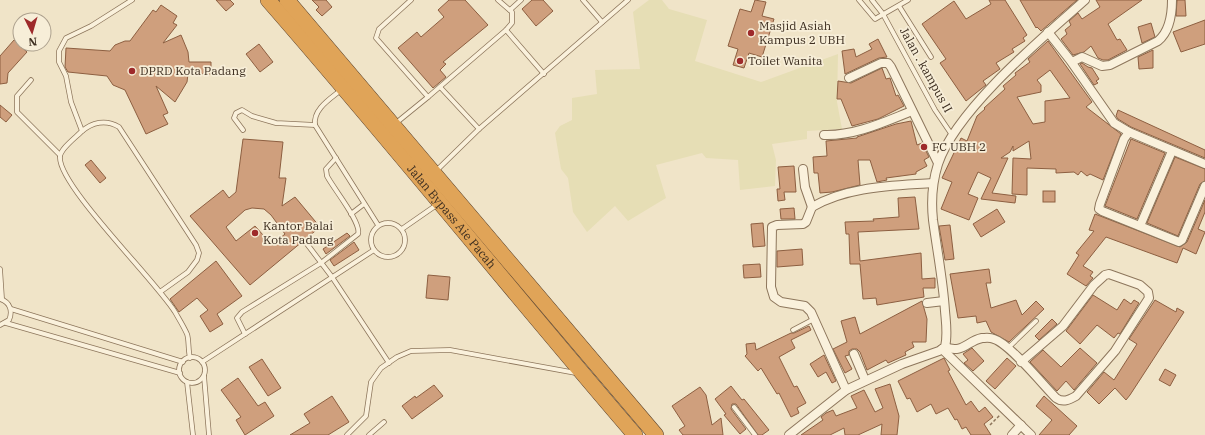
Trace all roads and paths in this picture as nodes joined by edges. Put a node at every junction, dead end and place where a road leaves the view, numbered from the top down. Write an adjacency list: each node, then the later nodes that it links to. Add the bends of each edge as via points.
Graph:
1 (132, 0): 33 (lane, via 91,26 66,38 59,50 59,62 66,76 71,102)
2 (268, 0): 25 (highway, Jalan Bypass Aie Pacah)
3 (287, 0): 25 (highway)
4 (412, 0): 27 (lane, via 379,29 376,38)
5 (498, 0): 15 (lane)
6 (521, 0): 15 (lane)
7 (583, 0): 17 (lane)
8 (628, 0): 17 (lane)
9 (859, 0): 16 (lane, via 875,19)
10 (872, 0): 16 (lane, Jalan . kampus II)
11 (908, 0): 14 (lane)
12 (1085, 0): 19 (street)
13 (1172, 0): 21 (street, via 1168,26 1158,40 1110,65 1102,66 1082,57)
14 (899, 6): 16 (lane); 20 (lane)
15 (510, 10): 18 (lane, via 513,18)
16 (883, 14): 36 (lane, Jalan . kampus II, via 935,110)
17 (602, 22): 22 (lane)
18 (506, 30): 22 (lane); 26 (lane)
19 (1048, 32): 21 (street); 36 (street, via 985,95)
20 (931, 57)
21 (1072, 62): 34 (street, via 1114,123)
22 (544, 74): 31 (lane)
23 (849, 78): 28 (street, via 881,63 888,63)
24 (31, 80): 38 (lane, via 17,96 16,112)
25 (350, 82): 29 (lane, via 319,110 314,118); 30 (highway); 46 (highway, Jalan Bypass Aie Pacah)
26 (441, 88): 27 (lane); 31 (lane)
27 (428, 97): 30 (lane)
28 (912, 110): 35 (street, via 871,127 836,135); 40 (street)
29 (315, 125): 32 (lane, via 276,123 252,116 242,110 236,113 234,118); 39 (lane)
30 (394, 125): 43 (highway)
31 (479, 129): 43 (lane)
32 (243, 130)
33 (82, 131): 38 (lane); 58 (lane, via 95,123 110,123 119,127 196,245 199,253 193,266)
34 (1129, 132): 37 (street); 51 (street, via 1124,139 1099,209)
35 (824, 134)
36 (952, 135): 40 (street)
37 (1172, 151): 41 (street); 51 (street)
38 (60, 155): 58 (lane, via 62,172 95,216)
39 (336, 158): 47 (lane); 49 (lane, via 326,169 327,176)
40 (938, 163): 44 (street)
41 (1205, 164)
42 (803, 169): 48 (street, via 805,187)
43 (435, 172): 77 (highway)
44 (933, 182): 48 (street, via 844,193); 60 (street, via 933,220)
45 (1205, 186): 51 (street, via 1180,242)
46 (440, 203): 52 (lane); 80 (highway, Jalan Bypass Aie Pacah)
47 (364, 204): 49 (lane); 50 (lane)
48 (812, 207): 63 (street, via 803,224 777,224 772,227 771,287 777,300 806,306)
49 (351, 214): 55 (lane, via 359,229 358,234)
50 (378, 225): 52 (lane, via 391,222); 54 (lane, via 370,237 370,244)
51 (1140, 226)
52 (402, 229): 54 (lane, via 405,242 398,254 385,257)
53 (307, 244): 55 (lane)
54 (374, 250): 57 (lane)
55 (321, 262): 57 (lane); 68 (lane, via 242,312 237,318)
56 (0, 269): 59 (lane)
57 (332, 277): 68 (lane); 76 (lane)
58 (160, 292): 72 (lane, via 187,334)
59 (1, 299): 62 (lane)
60 (944, 301): 61 (street); 69 (street, via 947,333)
61 (927, 302)
62 (11, 309): 65 (lane, via 11,316); 73 (lane)
63 (815, 319): 67 (lane); 83 (street)
64 (1036, 321): 70 (lane)
65 (6, 323): 66 (lane); 78 (lane)
66 (0, 325)
67 (793, 330)
68 (245, 334): 74 (lane)
69 (943, 348): 70 (street, via 952,350 980,338 994,339); 81 (street); 85 (street)
70 (1007, 348): 75 (street)
71 (854, 354): 81 (street)
72 (190, 358): 73 (lane); 74 (lane, via 198,358)
73 (183, 362): 78 (lane)
74 (202, 362): 79 (lane, via 205,368)
75 (1021, 362): 75 (street, via 1056,398 1060,401 1070,400 1115,351 1149,298 1148,292 1140,285 1109,274 1105,275 1094,285 1063,326)
76 (389, 363): 80 (lane, via 411,351 450,350); 91 (lane, via 381,368 371,382 366,416)
77 (602, 372): 80 (highway); 94 (highway)
78 (180, 373): 82 (lane)
79 (204, 376): 82 (lane, via 199,381); 90 (lane)
80 (586, 379): 93 (highway, Jalan Bypass Aie Pacah)
81 (865, 380): 83 (street)
82 (187, 382): 89 (lane)
83 (846, 390): 96 (street)
84 (734, 407): 95 (lane)
85 (1004, 408): 87 (path); 88 (street)
86 (384, 422): 92 (lane)
87 (990, 425)
88 (1021, 425): 97 (street); 98 (street)
89 (193, 435)
90 (209, 435)
91 (347, 435)
92 (369, 435)
93 (635, 435)
94 (656, 435)
95 (755, 435)
96 (789, 435)
97 (1012, 435)
98 (1031, 435)

